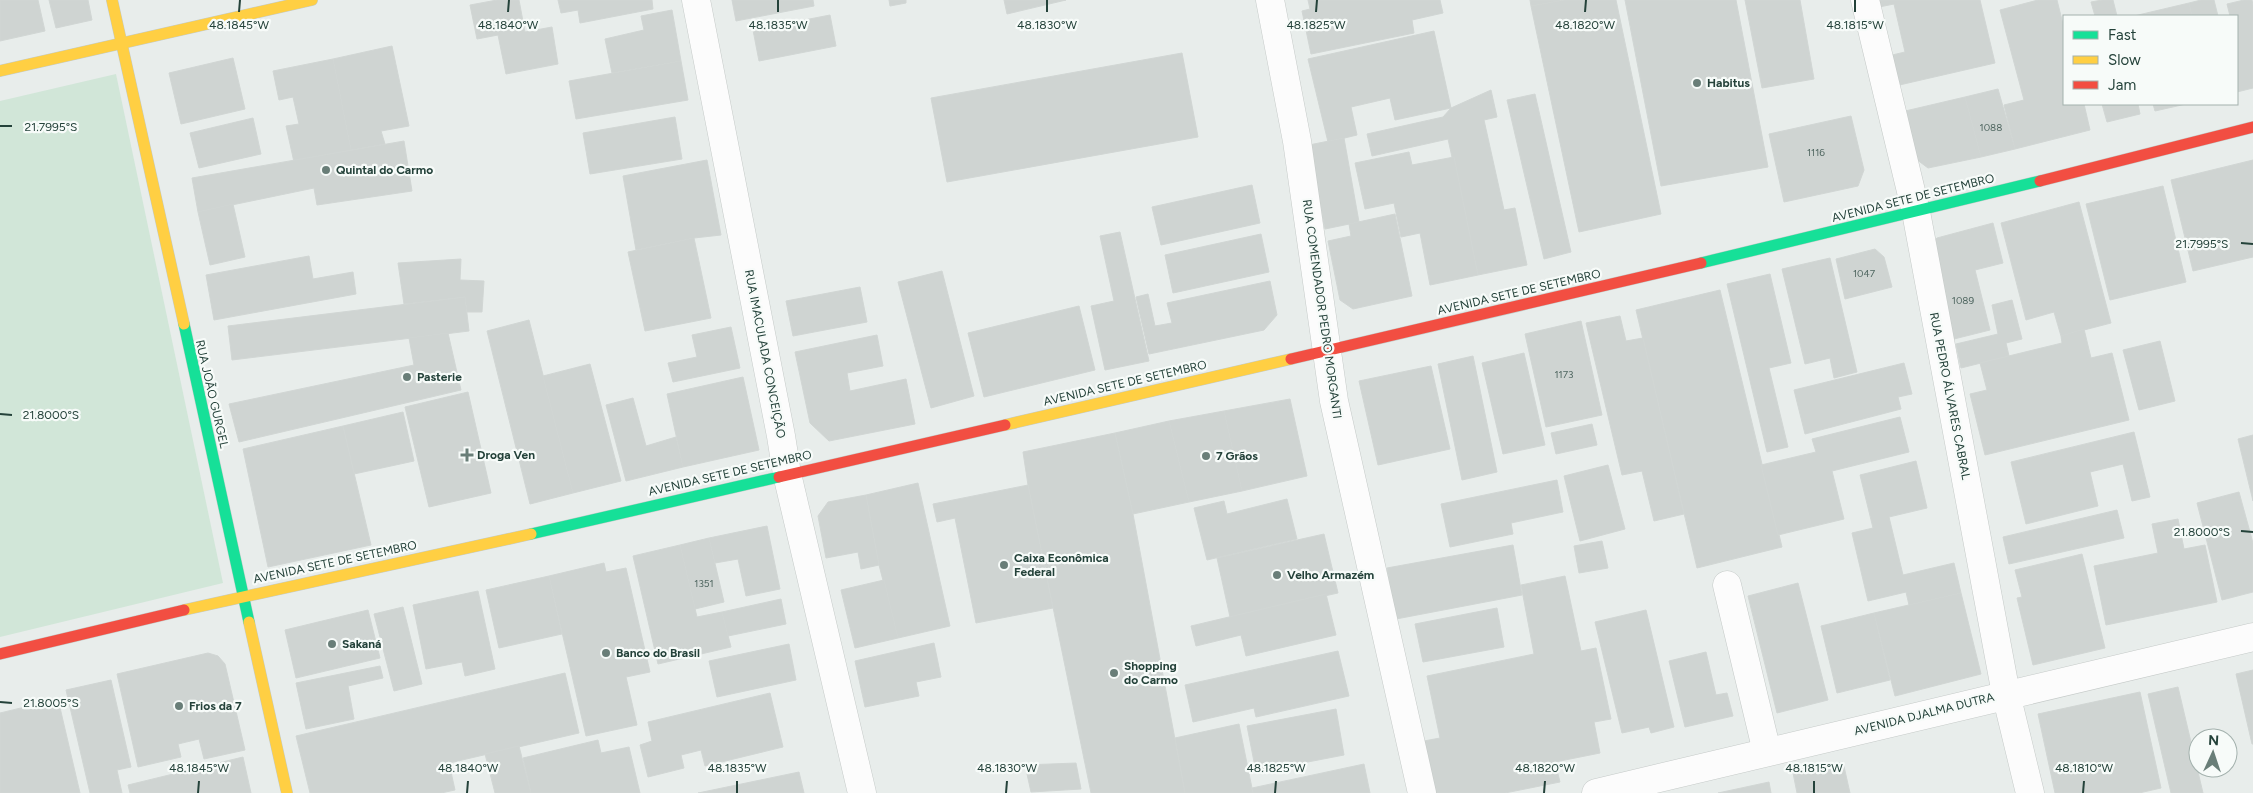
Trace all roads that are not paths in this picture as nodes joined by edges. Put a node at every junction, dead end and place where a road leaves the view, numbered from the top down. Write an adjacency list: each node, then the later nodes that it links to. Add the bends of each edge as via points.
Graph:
1 (112, 0): 6 (street, RUA JOÃO GURGEL)
2 (312, 0): 6 (street)
3 (696, 0): 11 (street, RUA IMACULADA CONCEIÇÃO)
4 (1270, 0): 10 (street, RUA COMENDADOR PEDRO MORGANTI, via 1298,141)
5 (1865, 0): 9 (street, RUA PEDRO ÁLVARES CABRAL)
6 (120, 43): 7 (street); 13 (street, RUA JOÃO GURGEL)
7 (0, 71)
8 (2253, 127): 9 (street, AVENIDA SETE DE SETEMBRO)
9 (1916, 212): 10 (street, AVENIDA SETE DE SETEMBRO); 16 (street, RUA PEDRO ÁLVARES CABRAL)
10 (1327, 351): 11 (street, AVENIDA SETE DE SETEMBRO); 20 (street, RUA COMENDADOR PEDRO MORGANTI, via 1334,402)
11 (787, 474): 13 (street, AVENIDA SETE DE SETEMBRO); 19 (street, RUA IMACULADA CONCEIÇÃO)
12 (1727, 585): 17 (street)
13 (243, 596): 15 (street, AVENIDA SETE DE SETEMBRO); 18 (street, RUA JOÃO GURGEL)
14 (2253, 637): 16 (street, AVENIDA DJALMA DUTRA)
15 (0, 654)
16 (2006, 694): 17 (street, AVENIDA DJALMA DUTRA); 22 (street, RUA PEDRO ÁLVARES CABRAL)
17 (1767, 752): 21 (street, AVENIDA DJALMA DUTRA)
18 (287, 793)
19 (862, 793)
20 (1422, 793)
21 (1596, 793)
22 (2030, 793)

